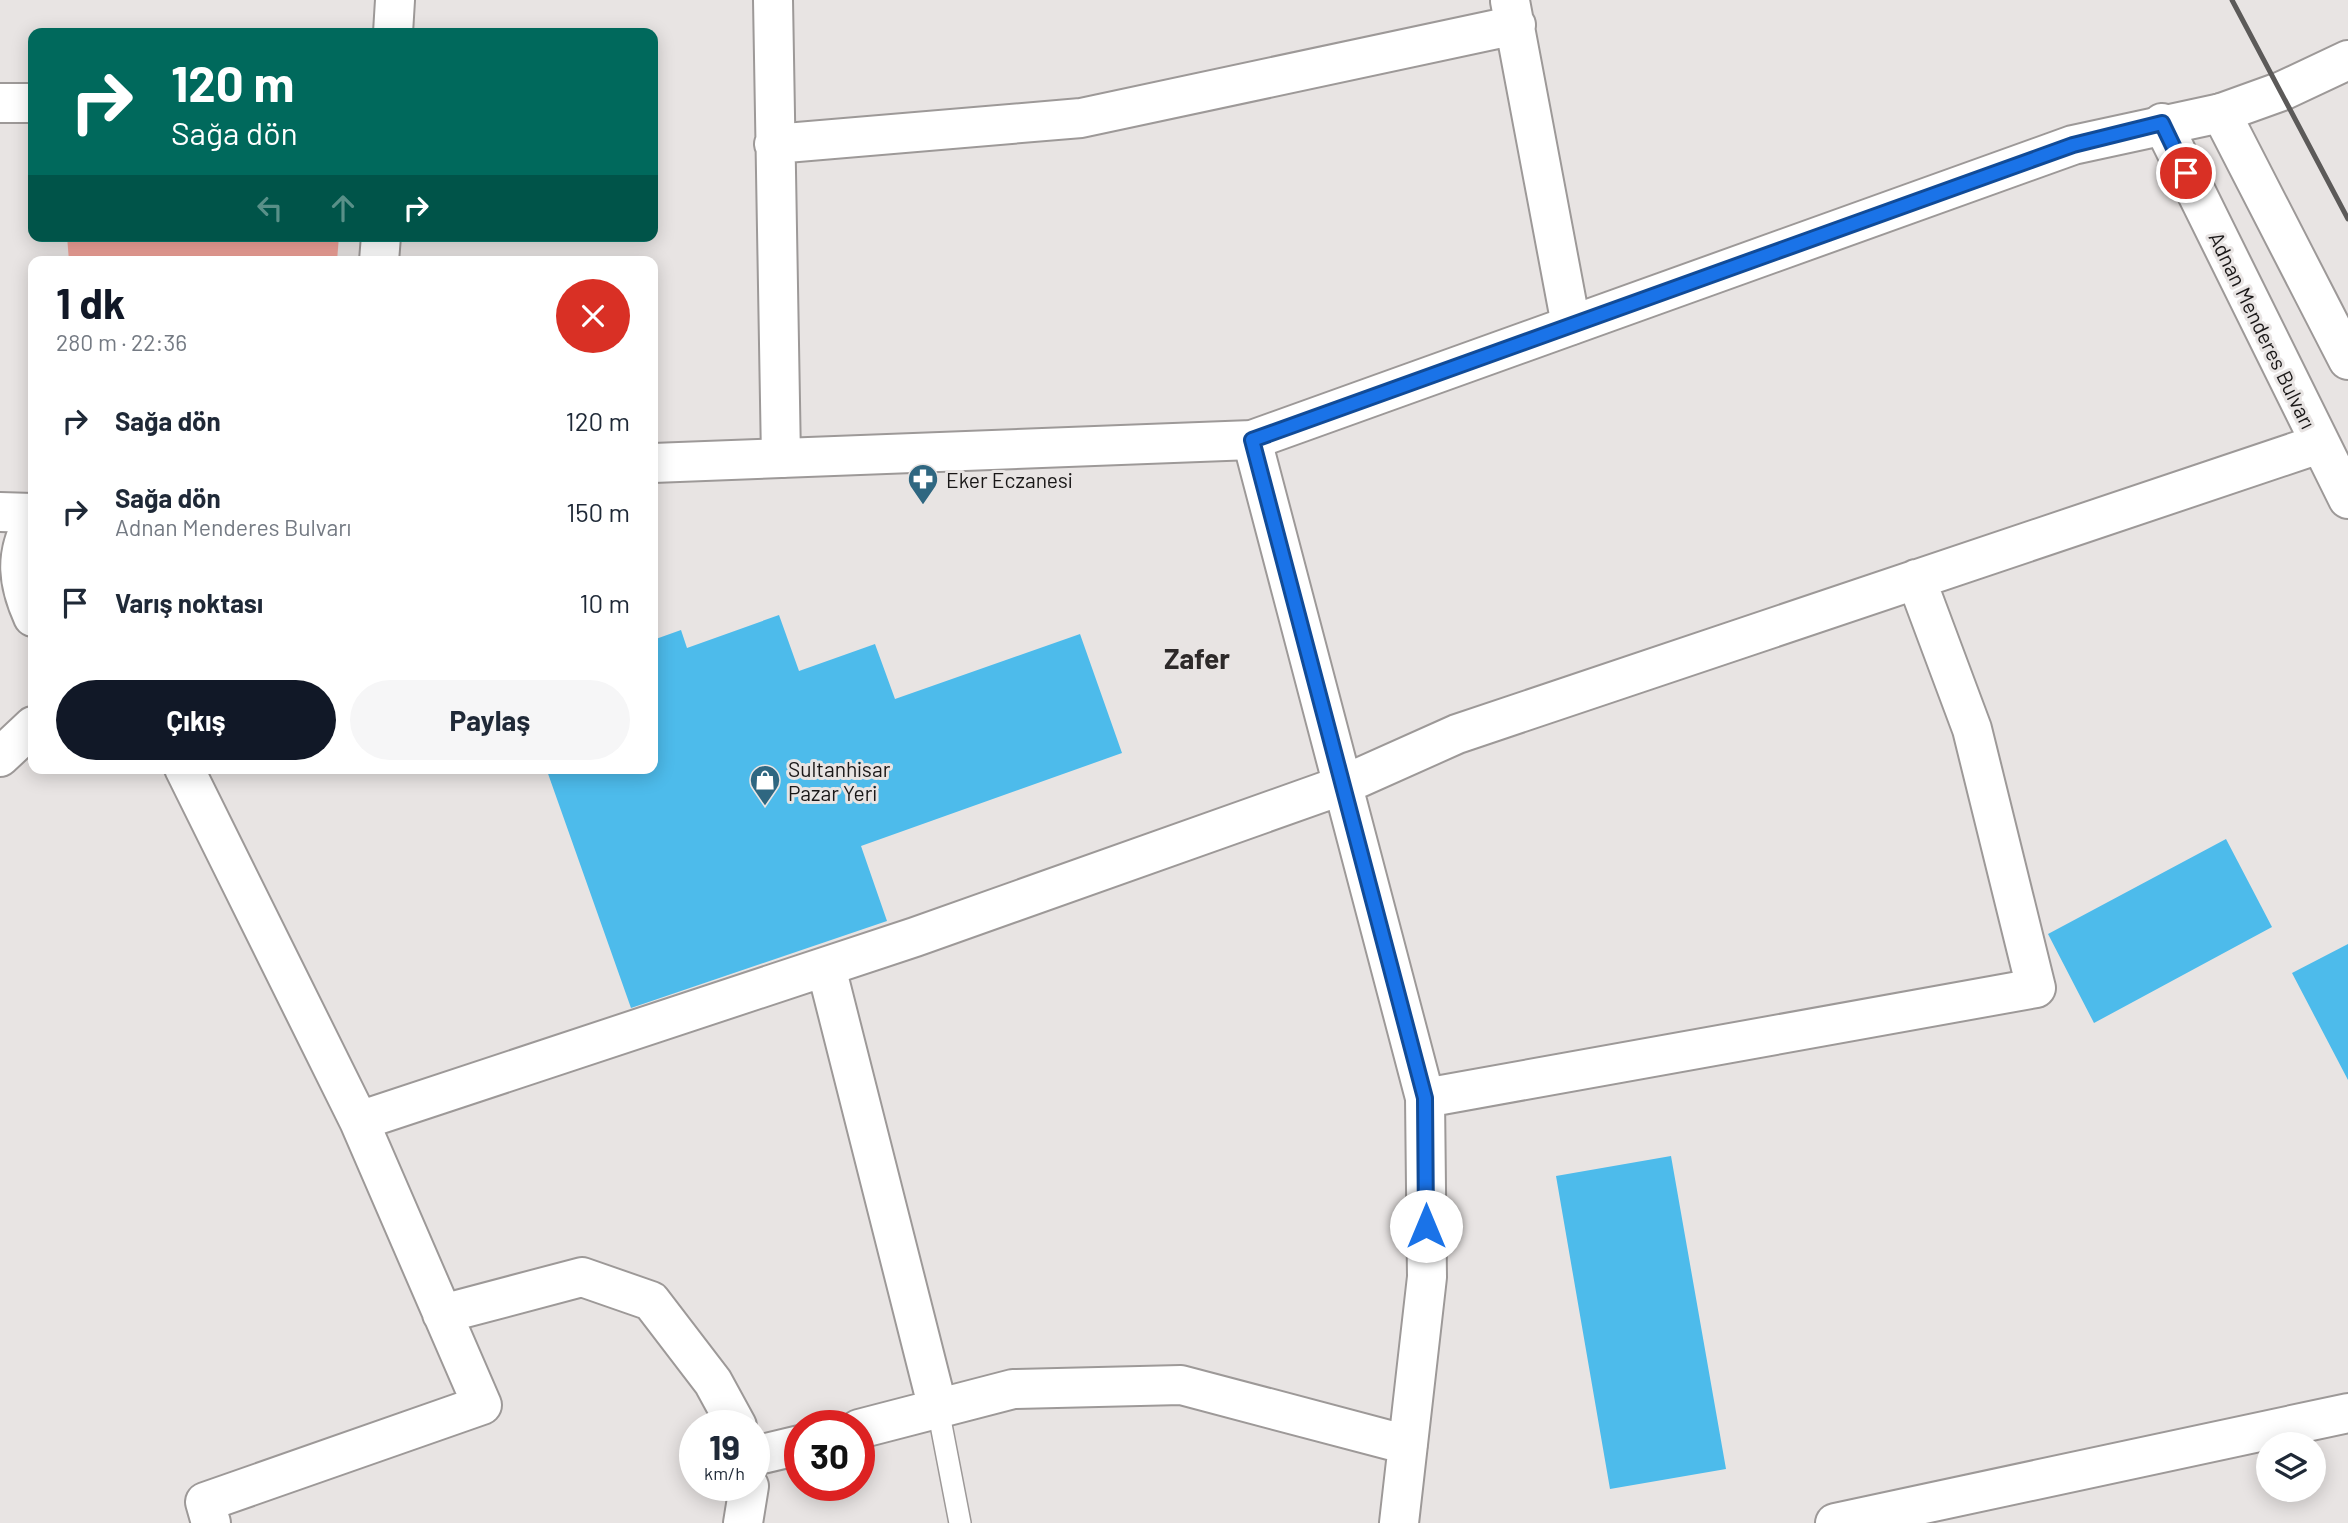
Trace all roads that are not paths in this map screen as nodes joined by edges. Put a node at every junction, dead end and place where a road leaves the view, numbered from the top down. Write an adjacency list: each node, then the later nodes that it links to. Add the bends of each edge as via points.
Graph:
1 (395, 0): 4 (street)
2 (773, 0): 10 (street)
3 (1513, 13): 10 (street, via 1081,118); 11 (street)
4 (393, 28)
5 (2348, 60): 8 (street)
6 (0, 103): 7 (street)
7 (28, 103)
8 (2221, 113): 9 (street); 12 (street)
9 (2162, 123): 11 (street, via 2073,145); 14 (street, Adnan Menderes Bulvarı)
10 (774, 144): 15 (street)
11 (1571, 325): 13 (street)
12 (2348, 360)
13 (1252, 440): 15 (street); 26 (street)
14 (2319, 444): 17 (street, Adnan Menderes Bulvarı); 21 (street)
15 (781, 458): 16 (street)
16 (658, 463)
17 (2348, 499)
18 (0, 512): 19 (street)
19 (28, 513)
20 (28, 530): 22 (street, via 18,565)
21 (1916, 579): 26 (street, via 1458,734); 28 (street, via 1972,729 2036,988)
22 (28, 606)
23 (28, 731): 24 (street)
24 (0, 757)
25 (187, 774): 29 (street)
26 (1342, 785): 27 (street); 28 (street)
27 (826, 967): 29 (street); 31 (street)
28 (1425, 1098): 35 (street, via 1427,1277)
29 (359, 1121): 30 (street)
30 (442, 1314): 32 (street, via 582,1277 651,1301 713,1381); 37 (street, via 482,1405 205,1503)
31 (938, 1409): 34 (street); 35 (street, via 1013,1389 1181,1385); 39 (lane)
32 (728, 1410)
33 (2348, 1413): 41 (street)
34 (875, 1425)
35 (1408, 1445): 40 (street)
36 (747, 1501): 38 (street)
37 (211, 1523)
38 (743, 1523)
39 (960, 1523)
40 (1399, 1523)
41 (1836, 1523)

